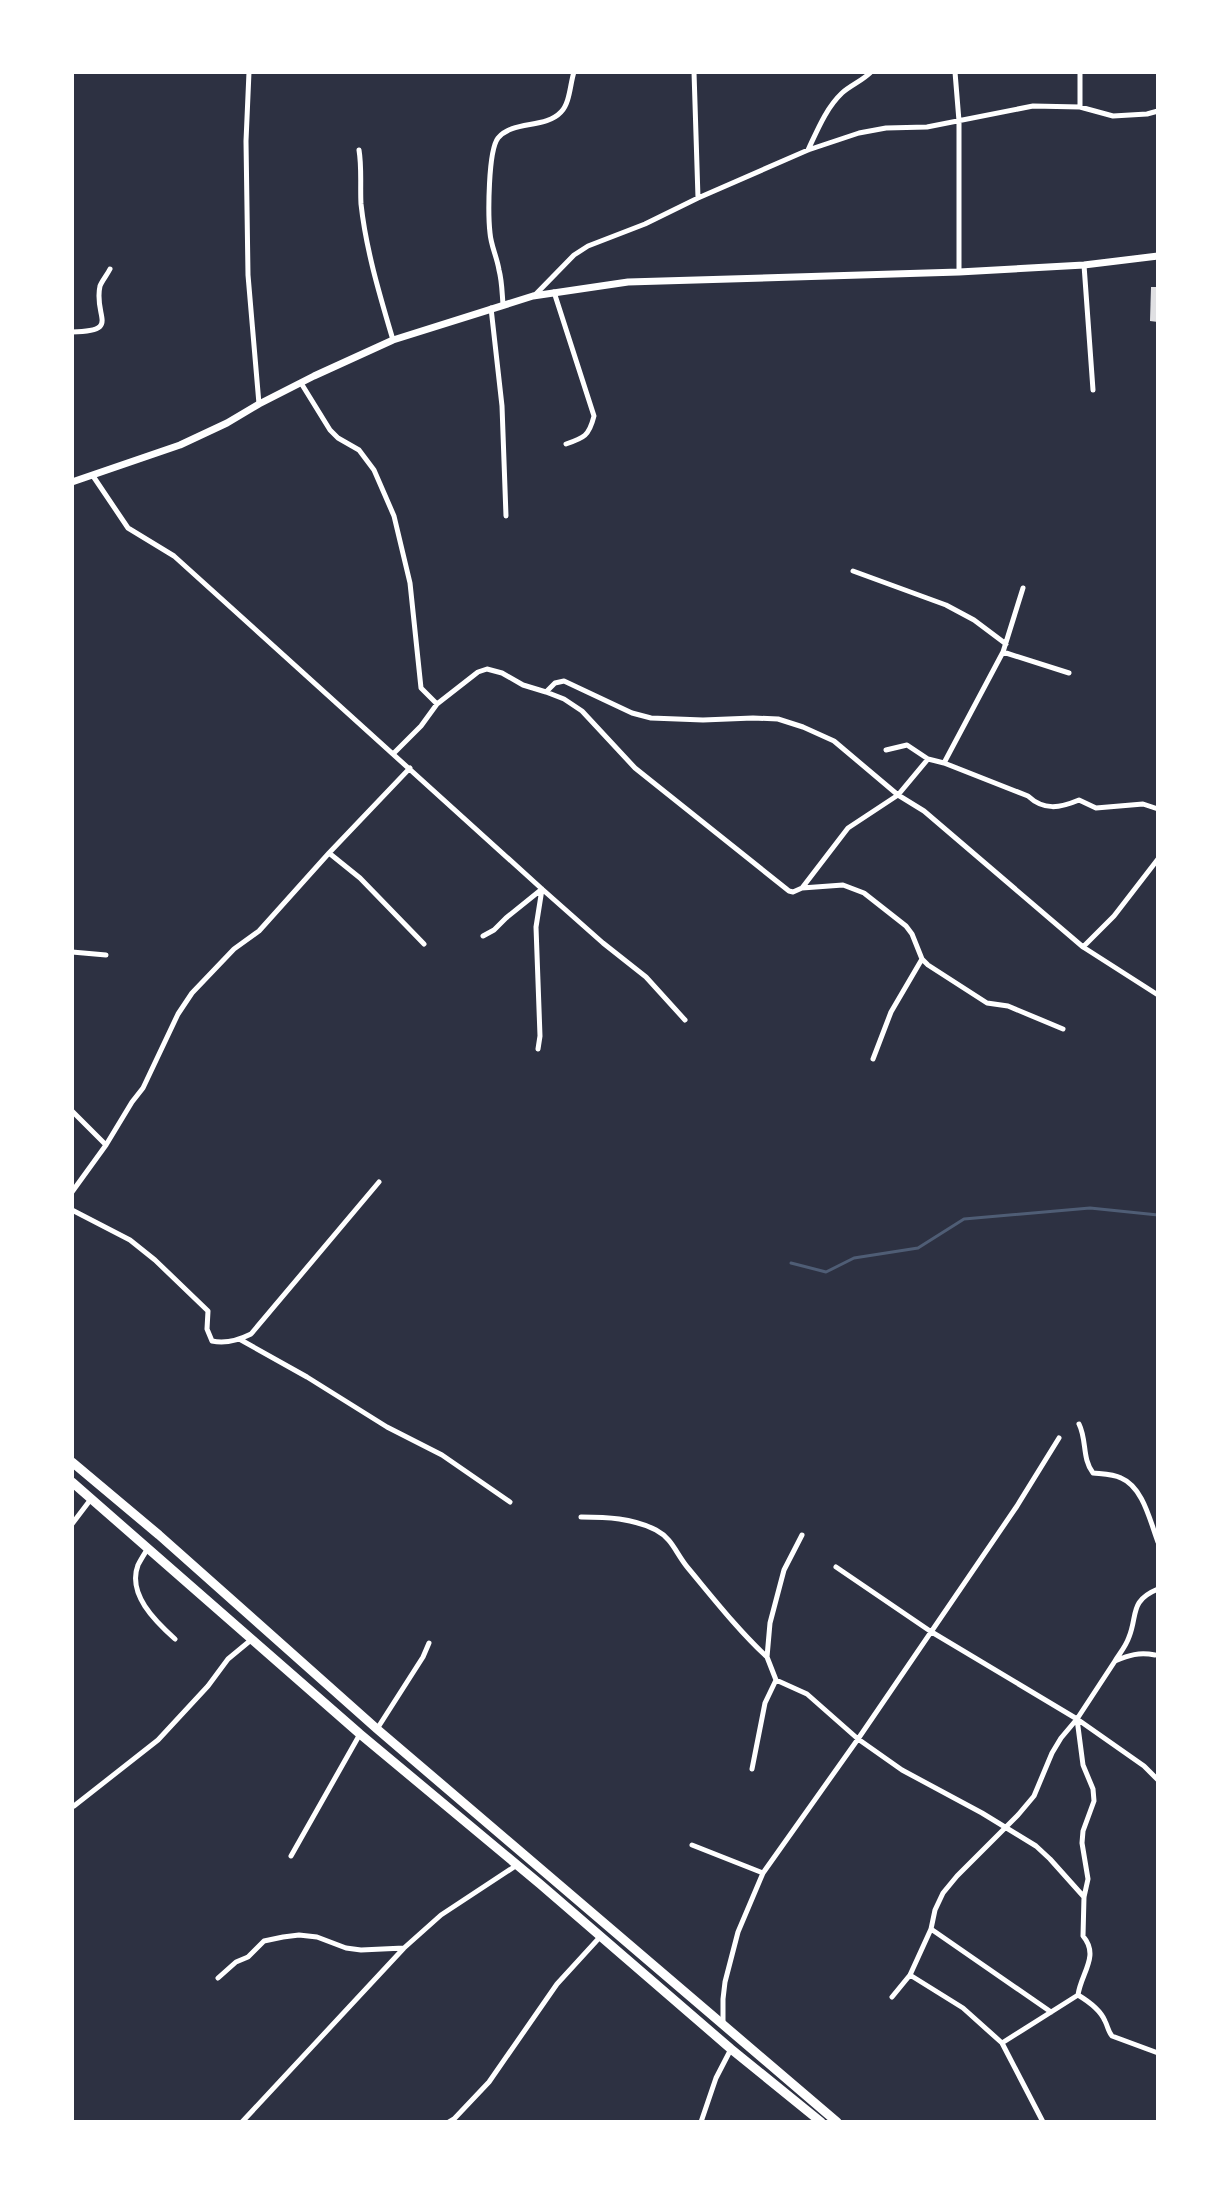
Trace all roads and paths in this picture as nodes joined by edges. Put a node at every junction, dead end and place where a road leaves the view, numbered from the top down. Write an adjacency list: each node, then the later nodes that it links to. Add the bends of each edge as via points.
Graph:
1 (249, 72): 25 (street, via 246,141 248,275)
2 (574, 72): 19 (street, via 561,112 544,121 511,129 498,138 493,149 490,233)
3 (694, 72): 12 (street)
4 (871, 72): 11 (street, via 834,102)
5 (955, 72): 9 (street)
6 (1080, 72): 7 (street)
7 (1080, 107): 8 (street, via 1114,116); 9 (street, via 1033,106)
8 (1158, 111)
9 (959, 121): 11 (street, via 927,128 886,128 859,133); 16 (street)
10 (359, 150): 22 (street, via 361,204 377,286)
11 (808, 150): 12 (street)
12 (698, 198): 18 (street, via 574,254)
13 (1158, 256): 14 (street)
14 (1084, 265): 16 (street); 24 (street)
15 (110, 270): 21 (street, via 100,285 100,328 94,332)
16 (959, 272): 17 (street, via 628,282)
17 (554, 292): 18 (street); 26 (street, via 594,416 591,429 582,439)
18 (533, 296): 19 (street)
19 (503, 304): 20 (street)
20 (491, 308): 22 (street); 29 (street, via 502,406)
21 (72, 332)
22 (393, 340): 23 (street)
23 (301, 383): 25 (street); 36 (street, via 330,430 359,450 374,470 394,516 410,583 420,688)
24 (1093, 390)
25 (259, 404): 27 (street, via 180,444)
26 (566, 444)
27 (93, 476): 28 (street); 38 (street, via 128,528 174,556)
28 (72, 482)
29 (506, 516)
30 (853, 571): 32 (street, via 946,605 974,620)
31 (1024, 588): 32 (street)
32 (1006, 644): 33 (street)
33 (1004, 652): 34 (street); 40 (street)
34 (1069, 673)
35 (546, 692): 36 (street, via 487,669 478,672); 42 (street, via 556,683 564,682 632,713 651,718 753,718 803,727 834,741); 46 (street, via 582,711 635,768 778,884 793,892)
36 (437, 704): 38 (street)
37 (886, 750): 39 (street, via 907,745)
38 (394, 753): 41 (street)
39 (928, 759): 40 (street); 42 (street)
40 (944, 763): 43 (street, via 1028,796 1045,806 1061,808 1079,800 1096,808 1142,804)
41 (410, 768): 44 (street); 47 (street)
42 (898, 795): 46 (street, via 848,828); 50 (street, via 924,811)
43 (1158, 809)
44 (329, 853): 49 (street, via 360,878); 60 (street, via 259,932 234,949 192,993 178,1014 144,1088)
45 (1158, 859): 50 (street, via 1114,916)
46 (802, 888): 53 (street, via 843,885 864,893 906,926)
47 (542, 889): 48 (street); 55 (street, via 646,977); 57 (street, via 536,927)
48 (483, 936)
49 (424, 944)
50 (1083, 947): 54 (street)
51 (72, 952): 52 (street)
52 (106, 955)
53 (922, 959): 56 (street, via 987,1003 1008,1006); 58 (street, via 891,1012)
54 (1158, 995)
55 (685, 1020)
56 (1063, 1029)
57 (538, 1049)
58 (873, 1059)
59 (72, 1111): 60 (street)
60 (106, 1145): 62 (street)
61 (379, 1182): 64 (street, via 252,1334)
62 (72, 1192)
63 (72, 1210): 64 (street, via 130,1240 162,1266 208,1311 207,1329 212,1341)
64 (241, 1340): 70 (street, via 308,1377 387,1427 442,1455)
65 (1079, 1424): 74 (street, via 1087,1465 1093,1473 1129,1483 1139,1495)
66 (1059, 1438): 78 (street, via 1017,1506)
67 (72, 1462): 87 (main road)
68 (72, 1482): 69 (main road)
69 (92, 1499): 72 (street); 75 (main road)
70 (510, 1502)
71 (581, 1517): 83 (street, via 636,1522 670,1540 686,1566)
72 (72, 1524)
73 (802, 1535): 83 (street, via 784,1570 770,1623)
74 (1158, 1542)
75 (148, 1548): 79 (street, via 135,1578 138,1594 158,1624); 80 (main road)
76 (836, 1567): 78 (street)
77 (1158, 1589): 84 (street, via 1138,1603 1130,1637)
78 (930, 1631): 86 (street); 89 (street)
79 (174, 1639)
80 (251, 1640): 88 (main road); 92 (street, via 228,1659 208,1686 158,1740)
81 (429, 1644): 87 (street, via 424,1657)
82 (1155, 1655): 84 (street, via 1132,1654)
83 (767, 1657): 85 (street)
84 (1115, 1661): 86 (street)
85 (776, 1680): 89 (street, via 807,1694); 90 (street, via 765,1703)
86 (1077, 1719): 91 (street, via 1144,1766); 93 (street, via 1052,1753 1034,1796); 98 (street, via 1083,1765 1093,1789 1094,1801 1083,1831 1088,1879)
87 (377, 1729): 107 (main road)
88 (360, 1734): 95 (street); 96 (main road)
89 (858, 1739): 93 (street, via 902,1770); 97 (street)
90 (752, 1769)
91 (1158, 1780)
92 (74, 1806)
93 (1005, 1826): 98 (street, via 1036,1846); 99 (street, via 943,1894)
94 (692, 1845): 97 (street)
95 (291, 1856)
96 (517, 1865): 100 (main road); 101 (street, via 441,1915)
97 (762, 1874): 107 (street, via 738,1932 725,1982)
98 (1084, 1897): 104 (street, via 1083,1936 1090,1944 1090,1953)
99 (931, 1929): 102 (street); 106 (street)
100 (600, 1937): 109 (main road); 111 (street, via 557,1984 489,2082)
101 (404, 1948): 103 (street, via 361,1950 317,1937 282,1937 264,1941); 112 (street)
102 (910, 1974): 105 (street); 108 (street, via 952,2000)
103 (218, 1978)
104 (1078, 1994): 106 (street); 110 (street, via 1102,2016 1112,2036)
105 (892, 1997)
106 (1051, 2012): 108 (street)
107 (723, 2025): 115 (main road)
108 (1002, 2043): 116 (street)
109 (731, 2049): 113 (street, via 716,2078); 114 (main road)
110 (1158, 2053)
111 (452, 2121)
112 (242, 2122)
113 (701, 2122)
114 (821, 2122)
115 (836, 2122)
116 (1043, 2122)

